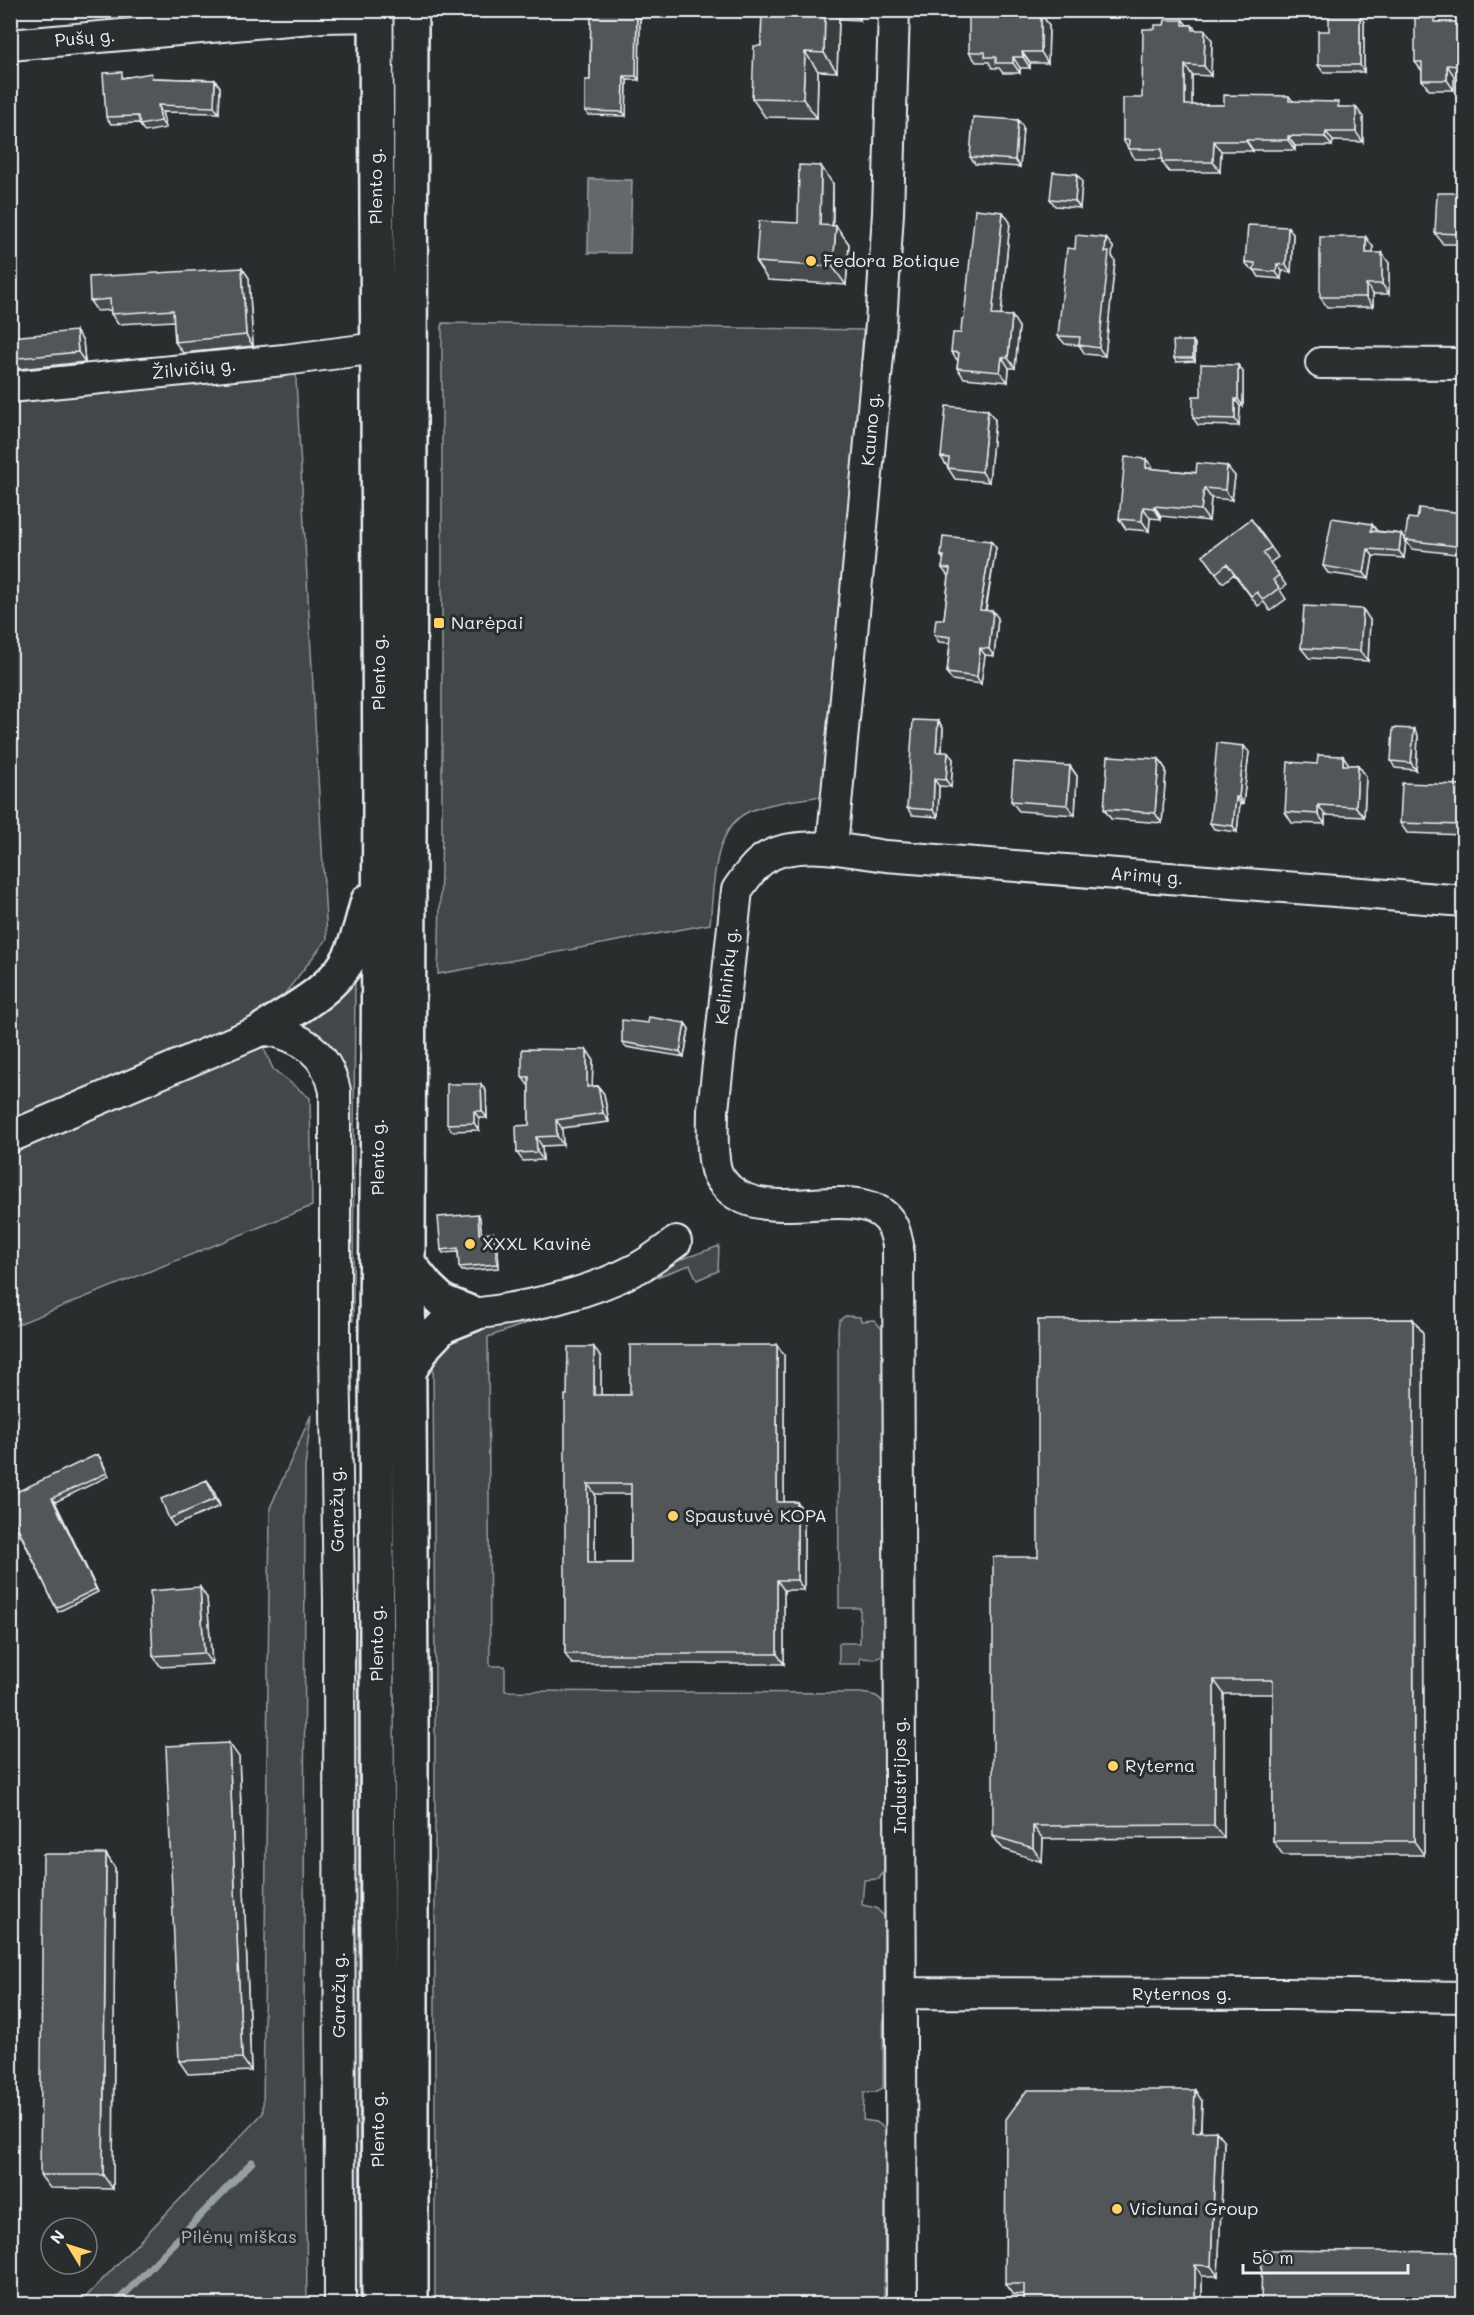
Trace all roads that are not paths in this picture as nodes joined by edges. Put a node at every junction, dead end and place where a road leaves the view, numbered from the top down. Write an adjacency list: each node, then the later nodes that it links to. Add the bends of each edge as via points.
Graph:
1 (411, 10): 6 (highway, Plento g.)
2 (428, 10): 6 (highway)
3 (894, 10): 11 (street, Kauno g., via 881,324)
4 (376, 13): 5 (street, Pušų g.); 7 (highway, Plento g.)
5 (10, 45)
6 (411, 54): 18 (highway, Plento g.)
7 (378, 348): 10 (street, Žilvičių g.); 12 (highway, Plento g.)
8 (1321, 363): 9 (street)
9 (1464, 364)
10 (10, 387)
11 (832, 847): 13 (street, Arimų g., via 897,857); 17 (street, Kelininkų g., via 791,850 762,860 737,890 713,1110 716,1172 723,1183 747,1200 868,1207 888,1220)
12 (379, 861): 14 (highway, via 358,938 346,963 327,985); 24 (highway, Plento g.)
13 (1464, 901)
14 (264, 1029): 15 (street); 23 (street, Garažų g., via 286,1033 311,1048 327,1066 335,1091)
15 (10, 1137)
16 (676, 1242): 19 (street, via 639,1267 602,1284 518,1308)
17 (898, 1245): 21 (street, Industrijos g.)
18 (408, 1263): 19 (highway, via 443,1302); 20 (highway, Plento g.)
19 (473, 1314): 20 (highway, via 443,1326)
20 (408, 1373): 25 (highway, Plento g.)
21 (901, 1993): 22 (street, Ryternos g.); 26 (street, Industrijos g.)
22 (1464, 1997)
23 (340, 2304)
24 (379, 2304)
25 (411, 2304)
26 (902, 2304)

